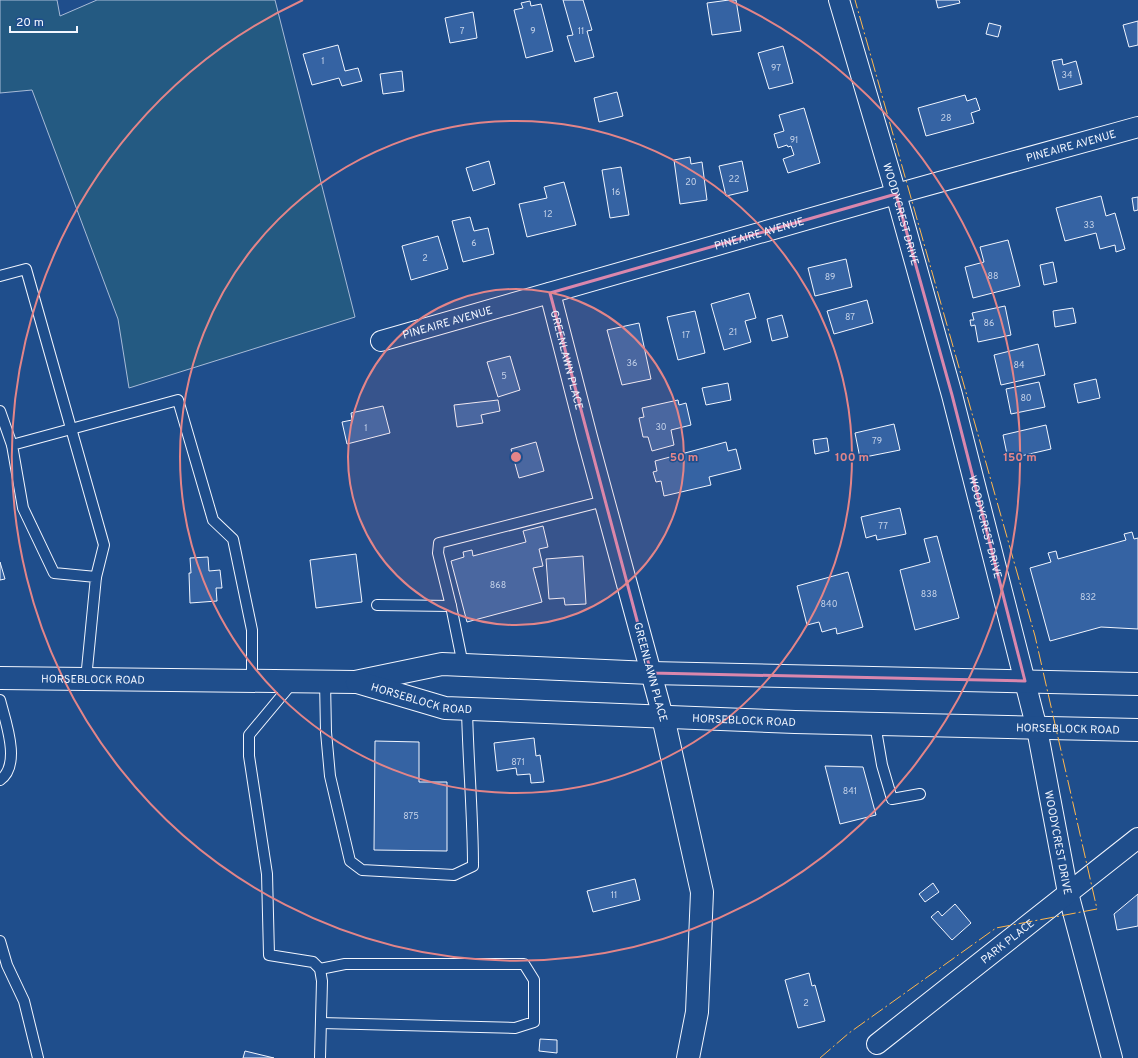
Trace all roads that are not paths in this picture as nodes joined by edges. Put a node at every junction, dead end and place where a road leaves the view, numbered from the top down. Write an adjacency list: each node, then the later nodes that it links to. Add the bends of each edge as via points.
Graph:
1 (839, 0): 3 (street, WOODYCREST DRIVE)
2 (1138, 127): 3 (street, PINEAIRE AVENUE)
3 (896, 194): 5 (street, PINEAIRE AVENUE); 20 (street, WOODYCREST DRIVE, via 952,395)
4 (0, 276): 8 (lane, via 26,269)
5 (550, 293): 6 (street, PINEAIRE AVENUE); 10 (street, GREENLAWN PLACE)
6 (381, 341)
7 (0, 411): 9 (lane)
8 (71, 429): 9 (lane); 11 (lane, via 104,545); 18 (lane, via 178,400 213,520 233,539 252,630)
9 (12, 445): 11 (lane, via 23,508 54,573)
10 (604, 501): 13 (lane, via 439,543 438,553); 15 (street, GREENLAWN PLACE)
11 (96, 577): 17 (lane)
12 (377, 605): 13 (lane)
13 (451, 606): 14 (lane)
14 (463, 665): 15 (main road, HORSEBLOCK ROAD); 22 (main road, HORSEBLOCK ROAD, via 442,664)
15 (651, 672): 20 (main road, HORSEBLOCK ROAD); 26 (street, GREENLAWN PLACE)
16 (0, 678): 17 (main road, HORSEBLOCK ROAD)
17 (86, 679): 18 (main road, HORSEBLOCK ROAD)
18 (252, 681): 19 (main road, HORSEBLOCK ROAD)
19 (294, 681): 21 (main road, HORSEBLOCK ROAD); 35 (lane, via 250,735 249,756 267,874 269,955 313,962)
20 (1025, 681): 23 (main road, HORSEBLOCK ROAD); 28 (street, WOODYCREST DRIVE)
21 (325, 682): 22 (main road, HORSEBLOCK ROAD); 25 (lane, via 330,776 350,861 362,870 454,875 472,866 473,828)
22 (355, 682): 25 (main road, HORSEBLOCK ROAD, via 445,708)
23 (1138, 684)
24 (0, 700): 30 (lane, via 11,744 10,761 4,777)
25 (467, 708): 26 (main road, HORSEBLOCK ROAD)
26 (664, 717): 27 (main road, HORSEBLOCK ROAD); 40 (main road, GREENLAWN PLACE, via 702,892 697,1012)
27 (875, 724): 28 (main road, HORSEBLOCK ROAD); 31 (lane, via 882,765 892,799)
28 (1037, 729): 29 (main road, HORSEBLOCK ROAD); 33 (street, WOODYCREST DRIVE)
29 (1138, 730)
30 (0, 780)
31 (920, 794)
32 (1138, 838): 33 (street, PARK PLACE)
33 (1068, 893): 37 (street, PARK PLACE); 41 (street, WOODYCREST DRIVE)
34 (0, 941): 38 (lane, via 7,965 24,1001)
35 (320, 969): 36 (lane); 36 (lane, via 345,964 524,964 534,980 534,1022 514,1028)
36 (322, 1023): 39 (lane)
37 (877, 1044)
38 (38, 1058)
39 (320, 1058)
40 (688, 1058)
41 (1112, 1058)

